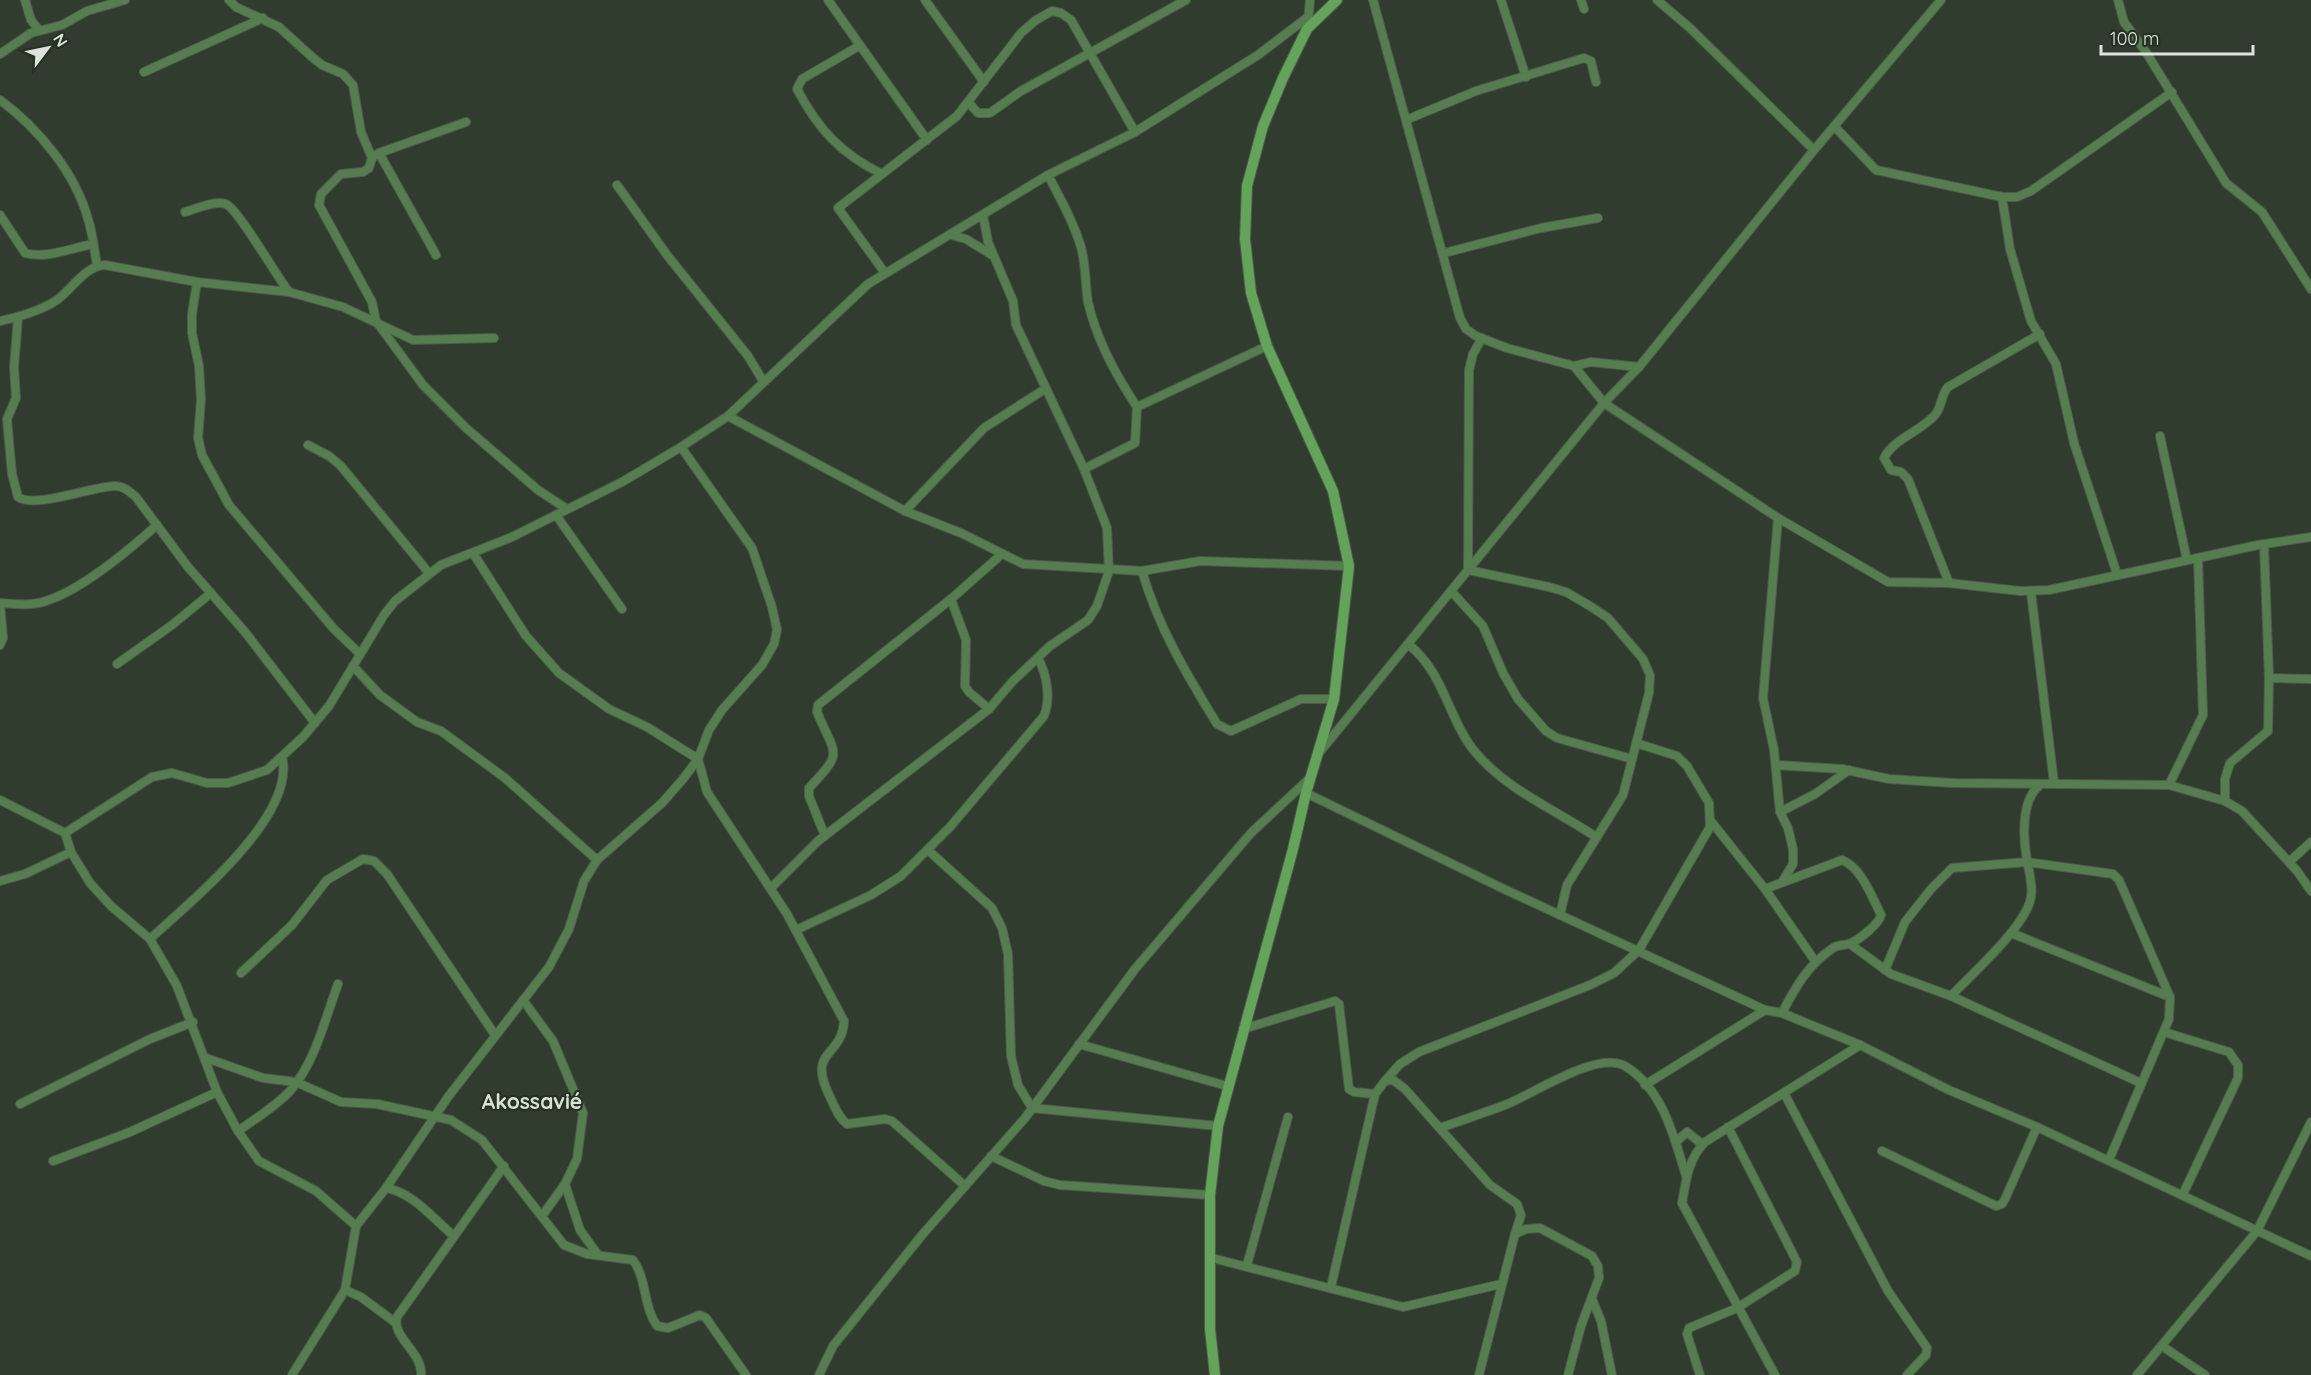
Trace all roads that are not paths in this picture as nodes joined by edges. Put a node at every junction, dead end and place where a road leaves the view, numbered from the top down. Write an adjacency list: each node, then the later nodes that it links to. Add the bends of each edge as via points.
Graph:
1 (25, 0): 16 (street)
2 (125, 0): 16 (street)
3 (229, 0): 14 (street)
4 (828, 0): 17 (street)
5 (925, 0): 22 (street)
6 (1186, 0): 18 (street)
7 (1310, 0): 15 (street)
8 (1337, 0): 15 (street)
9 (1373, 0): 27 (street)
10 (1501, 0): 21 (street)
11 (1657, 0): 32 (street)
12 (1941, 0): 29 (street)
13 (2118, 0): 24 (street, via 2124,22)
14 (263, 18): 20 (street); 33 (street, via 322,65 349,78 361,132)
15 (1307, 23): 30 (street); 58 (street, via 1263,126 1247,186 1245,239 1251,293)
16 (39, 30): 19 (street)
17 (859, 46): 31 (street); 34 (street, via 802,79 797,88 837,146)
18 (1091, 53): 22 (street, via 1071,20 1052,11 1021,33); 26 (street, via 990,112 978,113); 30 (street)
19 (0, 54)
20 (144, 72)
21 (1526, 77): 23 (street, via 1584,58 1591,61); 27 (street, via 1476,91)
22 (984, 82): 26 (street)
23 (1596, 82)
24 (2172, 92): 37 (street, via 2031,191 2017,197); 50 (street, via 2226,183 2262,212)
25 (0, 100): 43 (street, via 22,116 73,184 88,218)
26 (968, 102): 31 (street)
27 (1406, 120): 44 (street)
28 (466, 122): 33 (street)
29 (1834, 126): 32 (street); 37 (street, via 1876,170)
30 (1135, 132): 35 (street)
31 (927, 140): 34 (street)
32 (1814, 150): 60 (street)
33 (376, 155): 45 (street); 54 (street, via 363,172 341,174 330,183 321,194 319,205 372,302)
34 (882, 174): 48 (street, via 838,208)
35 (1048, 175): 40 (street); 64 (street, via 1081,247 1088,302 1095,323)
36 (617, 185): 61 (street)
37 (2002, 197): 55 (street, via 2010,249 2031,321)
38 (185, 213): 51 (street, via 228,204)
39 (0, 215): 43 (street, via 25,253 49,253)
40 (983, 215): 42 (street); 46 (street, via 984,231)
41 (1598, 218): 44 (street, via 1541,228)
42 (951, 235): 46 (street, via 966,239); 48 (street)
43 (93, 244): 47 (street)
44 (1444, 254): 57 (street, via 1460,318 1466,329)
45 (436, 255)
46 (994, 257): 62 (street, via 1013,301 1016,325)
47 (97, 265): 49 (street); 52 (street, via 56,301)
48 (885, 273): 61 (street, via 831,316)
49 (197, 282): 51 (street); 96 (street, via 192,314 202,455 229,505 333,628)
50 (2311, 287)
51 (289, 292): 54 (street)
52 (18, 318): 53 (street); 74 (street, via 16,398 7,419 16,494 27,500 115,486 136,497)
53 (0, 321)
54 (376, 321): 56 (street, via 413,340); 70 (street, via 423,385 446,409 538,490)
55 (2040, 334): 86 (street, via 2056,364 2074,443); 87 (street, via 1948,387 1934,416 1889,449 1884,458 1891,470 1908,479)
56 (494, 338)
57 (1482, 339): 59 (street); 82 (street, via 1469,370)
58 (1267, 346): 64 (street); 81 (street, via 1333,491)
59 (1574, 366): 60 (street, via 1591,362); 63 (street)
60 (1639, 367): 63 (street)
61 (763, 381): 65 (street)
62 (1045, 388): 69 (street); 71 (street, via 984,428)
63 (1604, 403): 73 (street); 82 (street)
64 (1137, 407): 69 (street, via 1135,443)
65 (728, 416): 68 (street); 71 (street)
66 (2160, 436): 80 (street)
67 (308, 445): 85 (street, via 340,465)
68 (681, 447): 70 (street); 108 (street, via 752,548 777,630 762,664 709,730)
69 (1084, 470): 83 (street, via 1107,528)
70 (567, 509): 72 (street)
71 (905, 511): 78 (street)
72 (555, 515): 77 (street); 93 (street)
73 (1778, 518): 87 (street, via 1888,582); 110 (street, via 1763,698)
74 (157, 525): 90 (street); 92 (street, via 66,592 45,602)
75 (2311, 537): 76 (street)
76 (2264, 543): 79 (street); 100 (street)
77 (473, 553): 85 (street, via 454,558); 108 (street, via 526,636 559,673 609,709)
78 (1002, 554): 83 (street, via 1023,564); 91 (street)
79 (2198, 558): 80 (street); 114 (street, via 2203,715)
80 (2187, 560): 86 (street)
81 (1349, 566): 84 (street, via 1200,561); 102 (street)
82 (1467, 570): 88 (street); 105 (street, via 1566,592 1608,618 1643,659 1650,675)
83 (1109, 571): 84 (street); 97 (street, via 1088,620)
84 (1142, 571): 102 (street, via 1164,633 1223,729 1237,728 1301,699)
85 (429, 573): 96 (street, via 396,601)
86 (2117, 574): 89 (street)
87 (1949, 583): 89 (street)
88 (1451, 591): 94 (street); 109 (street, via 1483,626 1518,699 1546,731 1557,738)
89 (2031, 592): 113 (street)
90 (211, 593): 98 (street); 104 (street)
91 (951, 598): 103 (street, via 966,640 965,686); 122 (street, via 818,705 834,761 809,788 809,796)
92 (0, 604): 95 (street)
93 (622, 609)
94 (1408, 644): 106 (street); 123 (street, via 1445,691 1475,752 1524,794)
95 (0, 645)
96 (360, 654): 99 (street)
97 (1038, 658): 103 (street); 125 (street, via 1047,685 1044,716)
98 (117, 664)
99 (354, 666): 104 (street); 127 (street, via 380,695 417,722 441,731 505,778)
100 (2269, 678): 101 (street); 118 (street, via 2268,731 2230,763)
101 (2311, 679)
102 (1334, 699): 106 (street)
103 (989, 709): 122 (street)
104 (315, 723): 107 (street)
105 (1636, 743): 109 (street); 120 (street, via 1677,756 1687,766 1709,803)
106 (1319, 753): 112 (street)
107 (282, 757): 121 (street, via 267,770 228,783 207,783 172,773 152,777); 138 (street, via 285,777 280,794 235,859)
108 (698, 759): 127 (street, via 662,803); 132 (street, via 707,792)
109 (1632, 759): 123 (street, via 1623,795)
110 (1776, 765): 111 (street); 119 (street)
111 (1849, 770): 115 (street, via 1889,779); 119 (street)
112 (1311, 777): 116 (street); 154 (street, via 1251,833 1135,969)
113 (2054, 783): 114 (street); 115 (street)
114 (2169, 785): 118 (street)
115 (2039, 786): 128 (street, via 2028,801)
116 (1306, 793): 135 (street); 151 (street)
117 (0, 800): 121 (street)
118 (2224, 801): 129 (street, via 2250,817)
119 (1780, 812): 131 (street, via 1794,858)
120 (1710, 819): 133 (street); 140 (street, via 1710,827)
121 (65, 832): 126 (street)
122 (825, 836): 132 (street)
123 (1596, 837): 135 (street, via 1567,885)
124 (2311, 842): 129 (street)
125 (929, 851): 136 (street, via 871,895); 166 (street, via 992,908 1002,928 1008,954 1011,1056 1018,1085)
126 (71, 852): 130 (street, via 26,874); 138 (street, via 97,891)
127 (597, 860): 147 (street, via 584,881 569,929 549,967)
128 (2027, 862): 137 (street, via 2031,896 2028,909); 142 (street, via 1952,868 1905,922); 146 (street, via 2113,874)
129 (2289, 862): 134 (street)
130 (0, 881)
131 (1782, 882): 133 (street); 139 (street, via 1835,861 1850,863 1881,915)
132 (771, 888): 136 (street)
133 (1765, 889): 141 (street)
134 (2311, 891)
135 (1560, 915): 140 (street)
136 (796, 930): 184 (street, via 844,1021 839,1039 822,1063 821,1079 840,1119 847,1124 892,1121)
137 (2011, 933): 145 (street); 146 (street)
138 (150, 939): 150 (street)
139 (1851, 944): 141 (street, via 1837,945); 142 (street)
140 (1640, 950): 148 (street); 157 (street, via 1614,973 1590,986 1419,1052 1400,1064)
141 (1815, 961): 149 (street, via 1801,976)
142 (1885, 970): 145 (street)
143 (241, 974): 153 (street, via 292,925 327,880 363,859 374,861 387,874)
144 (338, 984): 158 (street, via 320,1036)
145 (1951, 996): 159 (street)
146 (2170, 997): 152 (street)
147 (523, 1000): 153 (street); 183 (street, via 553,1041 583,1110 577,1159)
148 (1765, 1010): 149 (street); 160 (street)
149 (1782, 1013): 155 (street)
150 (193, 1022): 156 (street); 165 (street, via 150,1039)
151 (1243, 1029): 161 (street); 164 (street, via 1335,1001 1339,1004 1349,1089)
152 (2164, 1032): 159 (street); 186 (street, via 2229,1052 2238,1065 2238,1078)
153 (495, 1035): 167 (street)
154 (1079, 1044): 161 (street); 166 (street)
155 (1860, 1045): 163 (street); 172 (street, via 1949,1090)
156 (206, 1058): 158 (street, via 263,1078); 162 (street)
157 (1385, 1081): 164 (street); 173 (street, via 1393,1080 1405,1089)
158 (296, 1082): 167 (street, via 341,1102 377,1104); 174 (street, via 278,1103)
159 (2141, 1083): 179 (street)
160 (1645, 1085): 173 (street, via 1624,1066 1604,1064 1574,1072 1507,1104); 175 (street, via 1658,1102)
161 (1227, 1086): 170 (street)
162 (217, 1092): 174 (street); 180 (street, via 130,1132)
163 (1784, 1093): 171 (street); 215 (street, via 1888,1291 1927,1348 1926,1355)
164 (1375, 1094): 198 (street)
165 (20, 1104)
166 (1032, 1108): 170 (street); 178 (street)
167 (434, 1116): 181 (street, via 469,1130); 185 (street)
168 (1288, 1118): 196 (street)
169 (2311, 1122): 190 (street)
170 (1218, 1126): 187 (street)
171 (1728, 1127): 176 (street); 201 (street, via 1797,1262 1795,1271)
172 (2037, 1127): 177 (street, via 2005,1199 1996,1206); 179 (street)
173 (1440, 1128): 191 (street, via 1490,1185 1517,1204 1521,1215)
174 (238, 1131): 189 (street, via 259,1161 316,1191)
175 (1676, 1142): 176 (street, via 1687,1132); 182 (street)
176 (1702, 1144): 182 (street)
177 (1882, 1151)
178 (991, 1156): 184 (street); 187 (street, via 1060,1185)
179 (2109, 1160): 186 (street)
180 (53, 1161)
181 (504, 1166): 188 (street); 192 (street)
182 (1686, 1176): 201 (street, via 1682,1203)
183 (565, 1184): 188 (street); 193 (street, via 580,1230)
184 (965, 1186): 208 (street, via 833,1346)
185 (387, 1188): 189 (street); 192 (street, via 412,1198)
186 (2182, 1194): 190 (street)
187 (1210, 1195): 195 (street)
188 (542, 1216): 193 (street, via 564,1245)
189 (356, 1226): 199 (street)
190 (2257, 1231): 194 (street); 203 (street)
191 (1515, 1234): 197 (street); 200 (street, via 1540,1228 1592,1256 1599,1278)
192 (454, 1236): 202 (street)
193 (598, 1255): 207 (street, via 633,1260 640,1269 651,1317 657,1326 668,1328 700,1315 706,1318)
194 (2311, 1256)
195 (1212, 1258): 196 (street); 209 (street, via 1210,1329)
196 (1247, 1265): 198 (street)
197 (1501, 1284): 198 (street, via 1403,1306); 210 (street)
198 (1331, 1287)
199 (345, 1290): 202 (street); 205 (street)
200 (1592, 1299): 211 (street); 212 (street, via 1601,1321)
201 (1737, 1308): 213 (street, via 1689,1329 1687,1334); 214 (street)
202 (396, 1323): 206 (street, via 418,1359)
203 (2162, 1346): 204 (street); 216 (street)
204 (2138, 1374)
205 (292, 1375)
206 (421, 1375)
207 (746, 1375)
208 (819, 1375)
209 (1215, 1375)
210 (1479, 1375)
211 (1568, 1375)
212 (1611, 1375)
213 (1700, 1375)
214 (1775, 1375)
215 (1907, 1375)
216 (2205, 1375)

